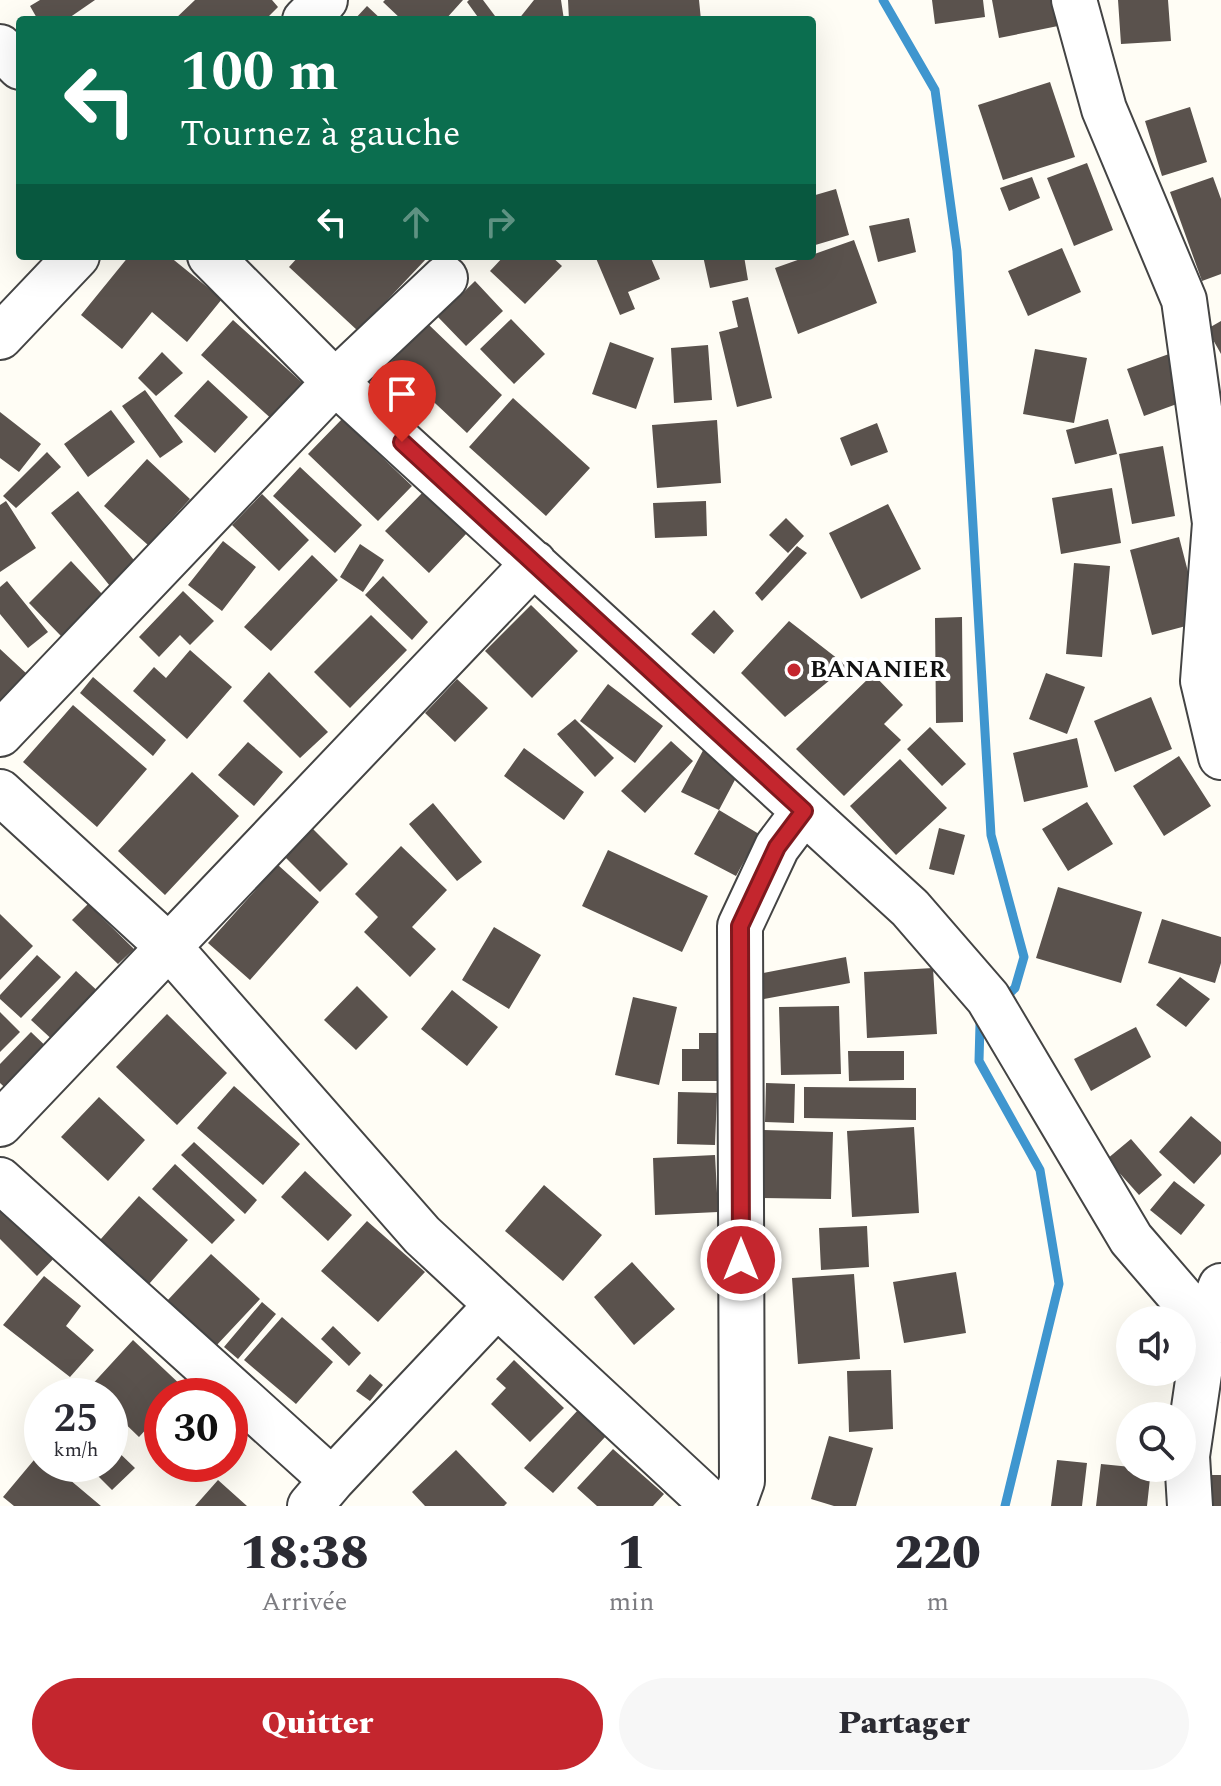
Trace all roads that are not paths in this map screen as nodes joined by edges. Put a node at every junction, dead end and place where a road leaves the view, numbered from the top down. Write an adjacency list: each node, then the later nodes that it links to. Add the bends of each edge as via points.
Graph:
1 (325, 0): 3 (street)
2 (1074, 0): 13 (street, via 1104,109 1184,300 1215,523 1203,681)
3 (309, 16)
4 (0, 47): 5 (street)
5 (16, 63)
6 (73, 260): 9 (street)
7 (214, 260): 10 (street)
8 (445, 278): 10 (street)
9 (0, 337)
10 (335, 382): 11 (street); 12 (street)
11 (534, 563): 15 (street); 16 (street)
12 (0, 734)
13 (1221, 757)
14 (0, 792): 16 (street)
15 (804, 811): 21 (street, via 910,908 988,998 1131,1239); 24 (street, via 777,847 740,926 742,1481)
16 (169, 947): 17 (street); 20 (street, via 422,1235)
17 (0, 1124)
18 (0, 1180): 22 (street)
19 (1221, 1286): 21 (street)
20 (497, 1305): 22 (street); 23 (street)
21 (1209, 1353): 25 (street, via 1187,1456)
22 (321, 1493)
23 (714, 1506)
24 (733, 1506)
25 (1190, 1506)

